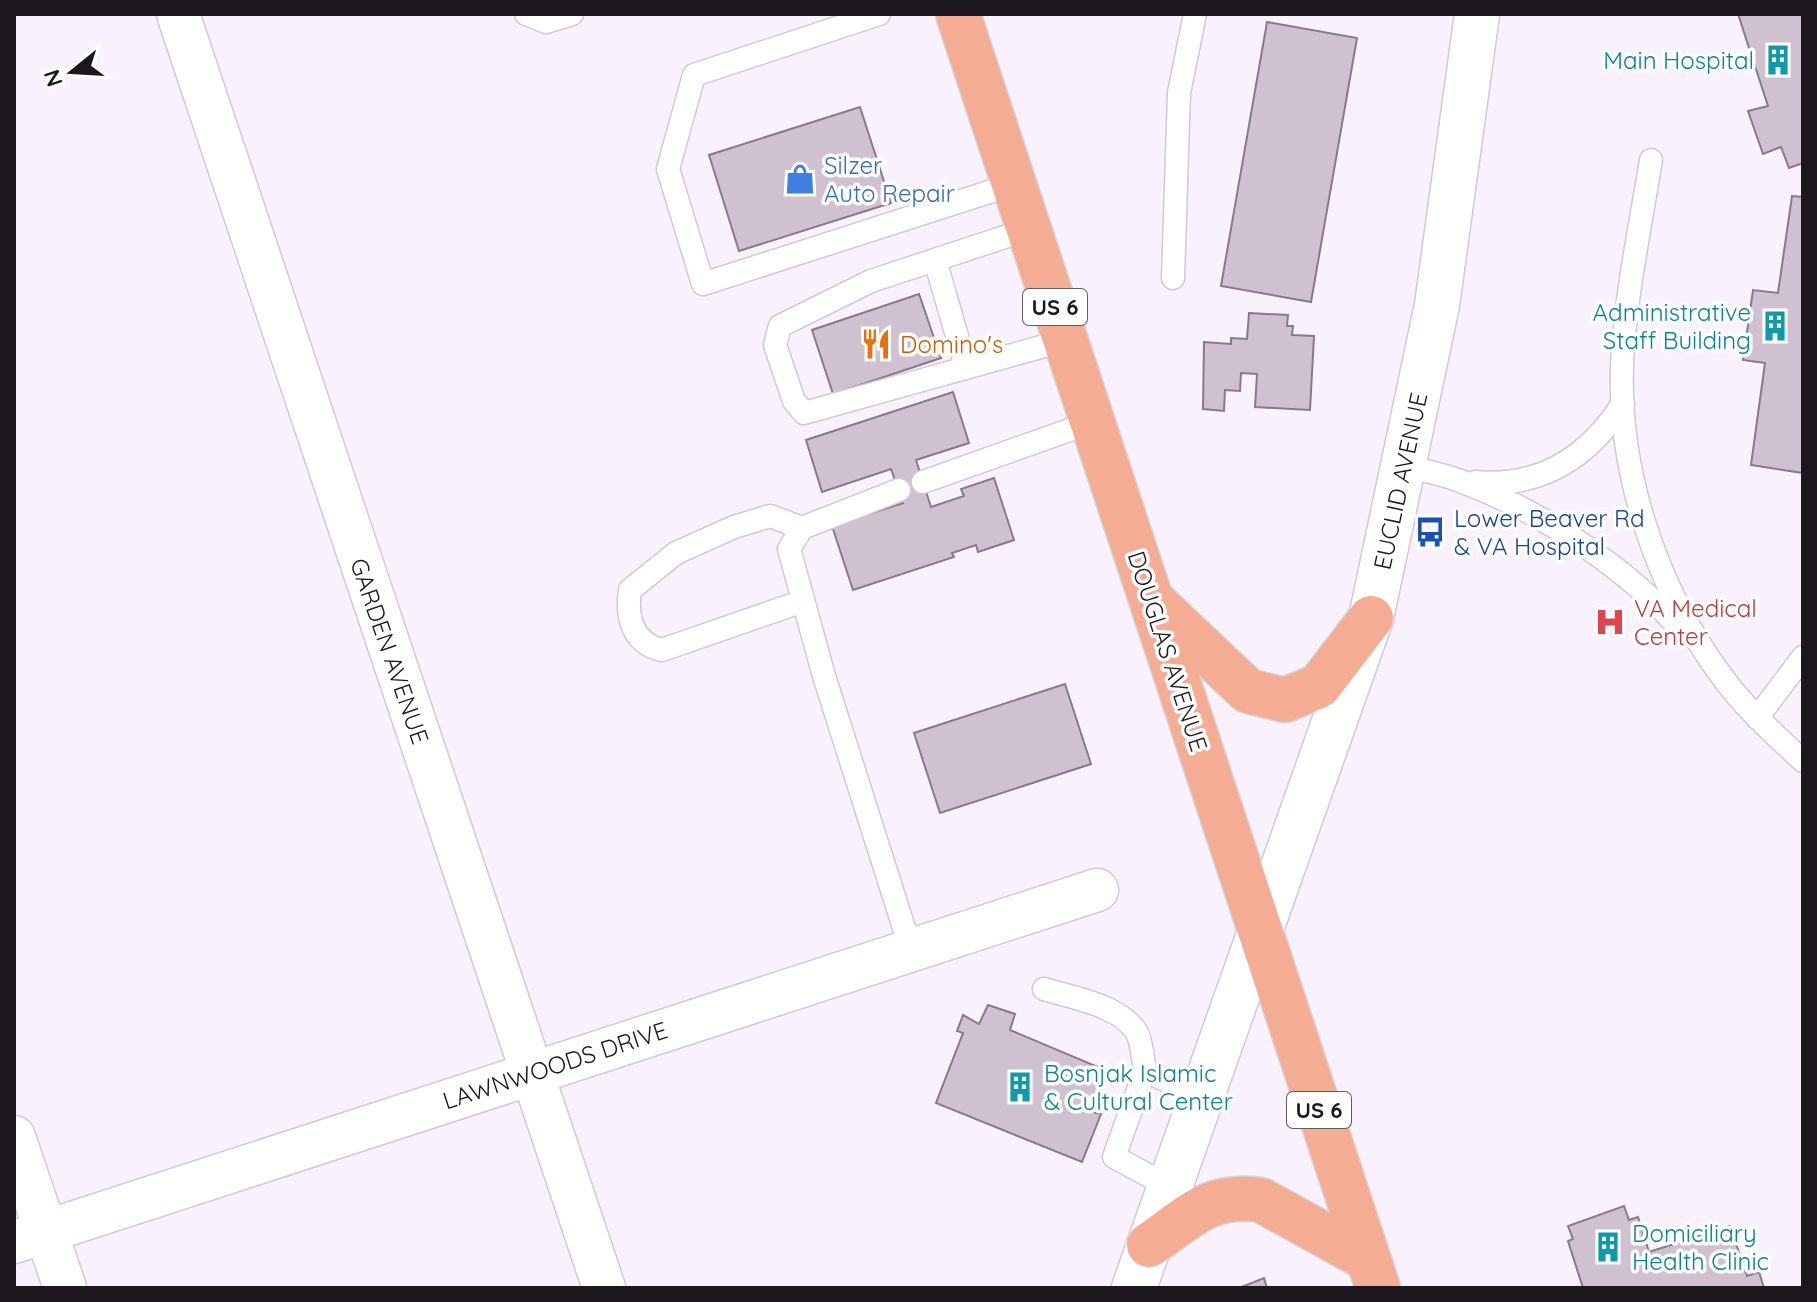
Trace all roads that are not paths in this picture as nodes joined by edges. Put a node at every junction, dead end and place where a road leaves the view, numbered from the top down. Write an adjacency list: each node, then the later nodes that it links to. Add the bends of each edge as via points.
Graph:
1 (178, 14): 34 (street, GARDEN AVENUE)
2 (526, 14): 3 (lane, via 546,22)
3 (572, 14)
4 (879, 14): 9 (lane, via 694,75 668,169 703,284)
5 (958, 14): 9 (main road, DOUGLAS AVENUE / US 6)
6 (1195, 14): 12 (lane, via 1179,93)
7 (1477, 14): 17 (street, EUCLID AVENUE, via 1437,305)
8 (1651, 160): 15 (lane, via 1625,335)
9 (1014, 184): 10 (main road, DOUGLAS AVENUE / US 6)
10 (1029, 229): 11 (lane); 13 (main road, DOUGLAS AVENUE / US 6)
11 (935, 260): 14 (lane); 14 (lane, via 871,281 780,326 775,345 794,401 804,413)
12 (1173, 278)
13 (1066, 340): 14 (lane); 16 (main road, DOUGLAS AVENUE / US 6)
14 (966, 367)
15 (1623, 403): 18 (lane, via 1604,432 1575,459 1540,477 1501,485); 26 (lane, via 1634,485 1651,544 1678,606)
16 (1092, 422): 19 (lane); 22 (main road, DOUGLAS AVENUE / US 6)
17 (1403, 465): 18 (lane); 24 (street, EUCLID AVENUE)
18 (1462, 481): 26 (lane, via 1530,514 1594,554 1662,610)
19 (923, 482)
20 (899, 490): 21 (lane)
21 (802, 528): 23 (lane, via 789,549); 23 (lane, via 770,516 676,553 630,590 627,609 641,639 662,650)
22 (1152, 600): 24 (main road, via 1248,691 1285,700 1319,686); 30 (main road, DOUGLAS AVENUE / US 6)
23 (803, 601): 31 (lane)
24 (1371, 618): 30 (street, EUCLID AVENUE)
25 (1803, 657): 27 (lane)
26 (1723, 677): 27 (lane)
27 (1757, 718): 28 (lane)
28 (1803, 761)
29 (1097, 890): 31 (street, LAWNWOODS DRIVE)
30 (1261, 932): 35 (street, EUCLID AVENUE); 40 (main road, DOUGLAS AVENUE / US 6)
31 (911, 950): 34 (street, LAWNWOODS DRIVE)
32 (1044, 989): 33 (lane, via 1126,1021 1138,1034)
33 (1145, 1071): 35 (lane); 37 (lane, via 1114,1157)
34 (531, 1072): 38 (street, LAWNWOODS DRIVE); 42 (street, GARDEN AVENUE)
35 (1202, 1096): 37 (street, EUCLID AVENUE)
36 (14, 1137): 38 (street)
37 (1170, 1187): 39 (street, EUCLID AVENUE)
38 (30, 1236): 41 (street)
39 (1149, 1245): 40 (main road, via 1216,1200 1242,1197 1261,1200); 43 (street, EUCLID AVENUE)
40 (1373, 1274)
41 (65, 1288)
42 (604, 1288)
43 (1134, 1288)

